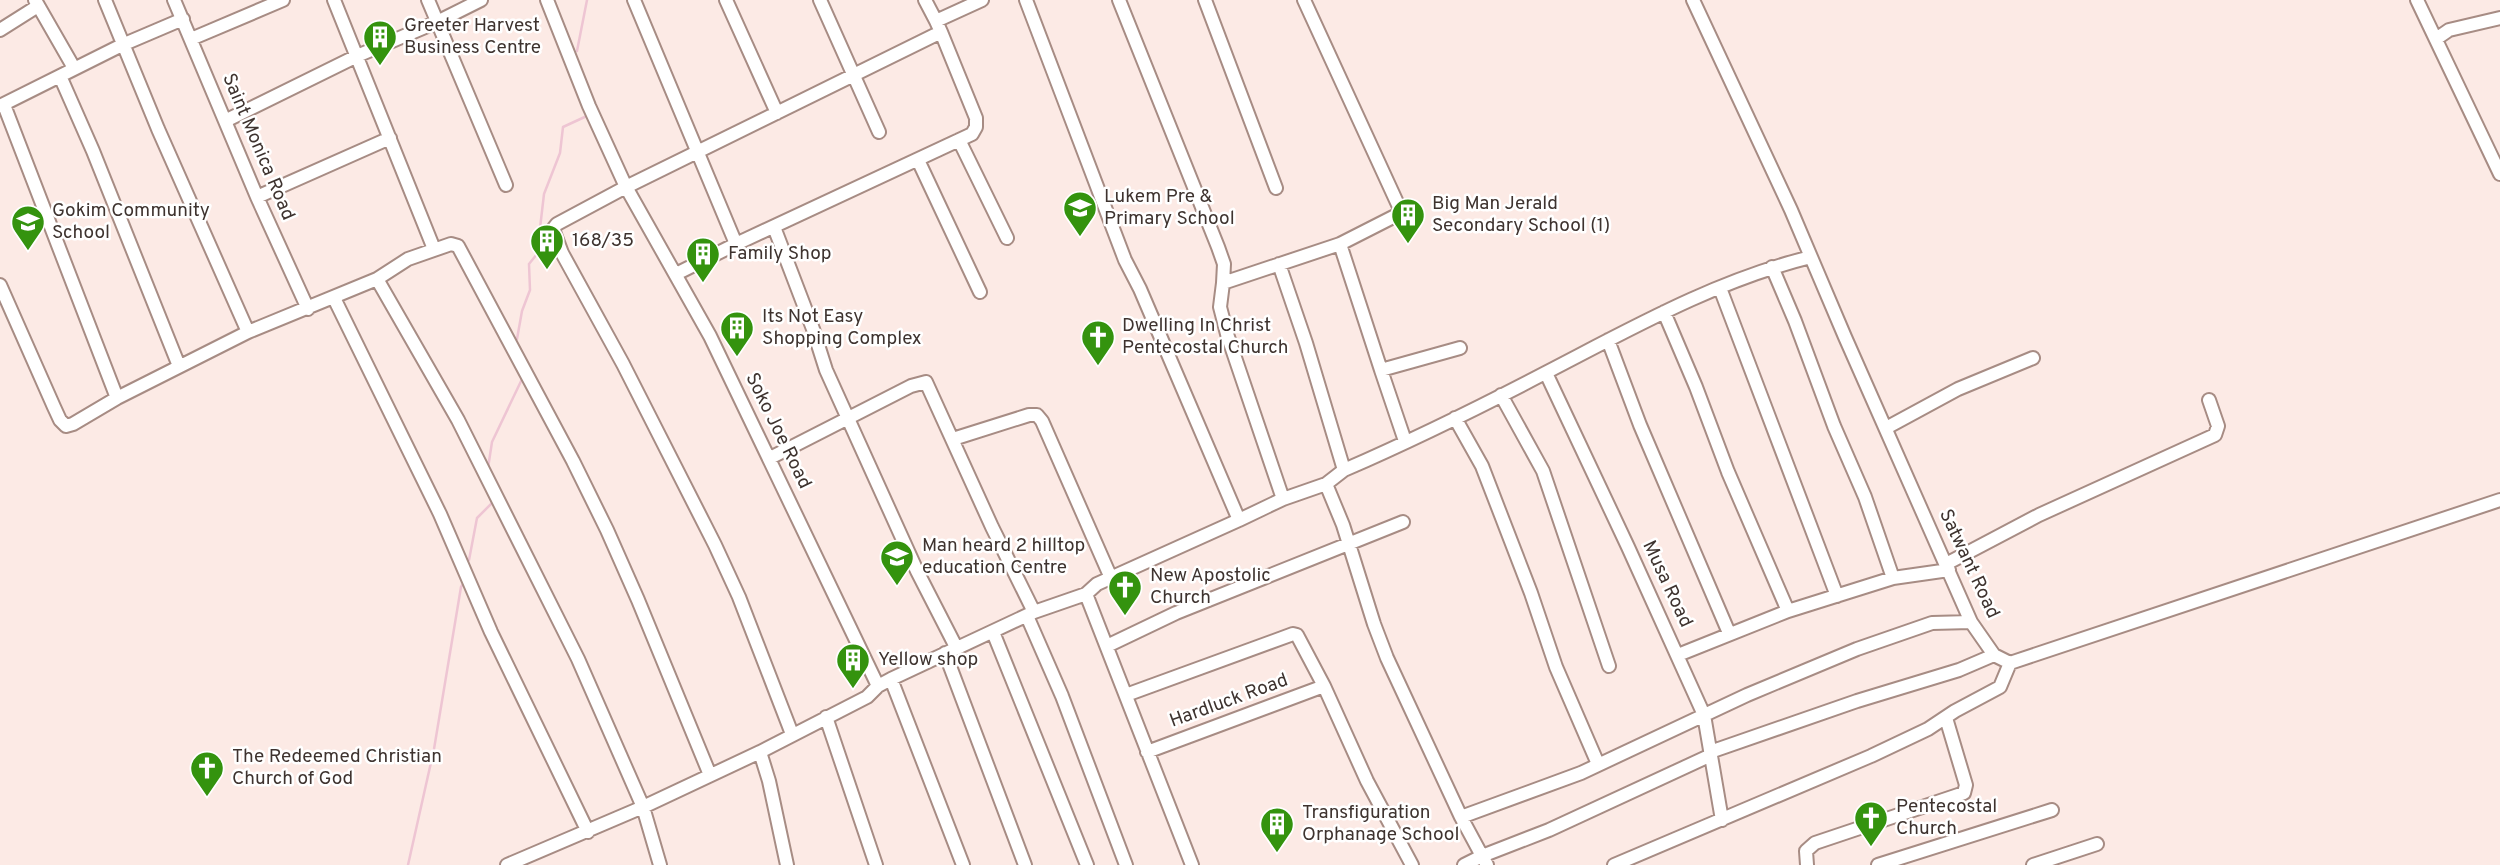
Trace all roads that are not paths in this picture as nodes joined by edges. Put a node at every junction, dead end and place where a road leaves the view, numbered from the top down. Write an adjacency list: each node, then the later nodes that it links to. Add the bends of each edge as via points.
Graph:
1 (105, 0): 27 (street)
2 (174, 0): 21 (street, Saint Monica Road)
3 (283, 0): 25 (street)
4 (334, 0): 28 (street)
5 (428, 0): 22 (street)
6 (481, 0): 22 (street)
7 (547, 0): 42 (street, Soko Joe Road)
8 (634, 0): 38 (street)
9 (726, 0): 33 (street)
10 (820, 0): 31 (street)
11 (925, 0): 23 (street)
12 (982, 0): 23 (street)
13 (1026, 0): 82 (street, via 1125,260)
14 (1119, 0): 55 (street, via 1218,247 1224,264)
15 (1205, 0): 43 (street)
16 (1304, 0): 48 (street, via 1400,209 1398,215)
17 (2417, 0): 26 (street)
18 (1695, 1): 50 (street, Satwant Road)
19 (36, 3): 24 (street); 29 (street)
20 (2500, 18): 26 (street, via 2449,30)
21 (183, 19): 25 (street, Saint Monica Road); 27 (street)
22 (437, 22): 28 (street); 41 (street)
23 (939, 27): 31 (street); 37 (street, via 976,118 972,134)
24 (0, 30)
25 (191, 39): 34 (street, Saint Monica Road)
26 (2436, 39): 40 (street)
27 (122, 45): 29 (street); 62 (street)
28 (357, 56): 34 (street); 36 (street)
29 (75, 68): 30 (street)
30 (60, 76): 32 (street); 66 (street)
31 (855, 76): 33 (street); 35 (street)
32 (2, 106): 70 (street)
33 (777, 113): 38 (street)
34 (225, 121): 44 (street, Saint Monica Road)
35 (879, 132)
36 (390, 138): 44 (street); 49 (street)
37 (959, 140): 39 (street); 46 (street)
38 (698, 153): 42 (street); 47 (street)
39 (918, 160): 45 (street); 58 (street)
40 (2500, 174)
41 (506, 185)
42 (626, 187): 53 (street, Soko Joe Road); 108 (street, via 557,224 553,234 715,545)
43 (1276, 188)
44 (257, 197): 60 (street, Saint Monica Road)
45 (774, 227): 47 (street); 72 (street)
46 (1007, 238)
47 (736, 244): 53 (street)
48 (1340, 244): 51 (street); 67 (street)
49 (434, 249): 54 (street); 113 (street, via 458,246 573,461 638,600)
50 (1811, 257): 52 (street); 74 (street, Satwant Road)
51 (1279, 264): 55 (street); 78 (street)
52 (1772, 267): 57 (street); 87 (street)
53 (676, 274): 77 (street, Soko Joe Road)
54 (377, 279): 59 (street); 114 (street, via 483,469 578,659)
55 (1223, 283): 80 (street, via 1220,307 1227,334)
56 (0, 285): 70 (street, via 66,426)
57 (1720, 288): 61 (street); 89 (street)
58 (980, 292)
59 (334, 298): 60 (street); 118 (street)
60 (308, 309): 62 (street)
61 (1664, 312): 63 (street); 90 (street)
62 (248, 332): 66 (street)
63 (1608, 340): 68 (street); 94 (street)
64 (1460, 348): 67 (street)
65 (2034, 358): 74 (street, via 1958,389)
66 (179, 366): 70 (street)
67 (1381, 370): 76 (street)
68 (1546, 373): 69 (street); 98 (street, Musa Road)
69 (1501, 395): 73 (street); 100 (street, via 1543,471)
70 (117, 398)
71 (2209, 400): 85 (street, via 2218,426 2215,435 2039,515)
72 (847, 417): 75 (street, via 926,382); 77 (street); 96 (street)
73 (1455, 418): 76 (street); 112 (street, via 1482,466 1556,667)
74 (1886, 428): 85 (street, Satwant Road)
75 (953, 439): 86 (street, via 1037,415); 91 (street)
76 (1405, 442): 78 (street)
77 (770, 458): 102 (street, Soko Joe Road)
78 (1344, 470): 79 (street)
79 (1326, 484): 80 (street); 84 (street)
80 (1283, 499): 82 (street)
81 (2500, 500): 99 (street)
82 (1239, 520): 86 (street)
83 (1403, 522): 84 (street)
84 (1350, 545): 95 (street, via 1176,613); 116 (street, via 1387,658)
85 (1948, 567): 87 (street); 92 (street, Satwant Road)
86 (1111, 578): 88 (street)
87 (1893, 578): 89 (street)
88 (1086, 594): 91 (street); 95 (street)
89 (1837, 596): 90 (street)
90 (1788, 611): 94 (street)
91 (1031, 614): 93 (street); 128 (street)
92 (1971, 622): 97 (street, Satwant Road); 105 (street, via 1932,623 1902,632)
93 (993, 632): 96 (street); 127 (street)
94 (1729, 633): 98 (street)
95 (1107, 646): 104 (street)
96 (950, 650): 101 (street); 126 (street)
97 (1994, 654): 99 (street, Satwant Road); 111 (street)
98 (1678, 655): 105 (street, Musa Road)
99 (2010, 663): 107 (street, via 2000,687)
100 (1609, 666)
101 (891, 679): 102 (street); 125 (street)
102 (877, 686): 106 (street, via 866,698)
103 (1324, 686): 104 (street, via 1300,638 1293,635); 109 (street, Hardluck Road); 130 (street)
104 (1126, 695): 109 (street)
105 (1704, 715): 111 (street, Musa Road); 112 (street)
106 (826, 717): 108 (street); 124 (street)
107 (1946, 718): 117 (street); 133 (street, via 1966,785 1964,793 1815,843 1806,851)
108 (792, 734): 110 (street)
109 (1147, 751): 129 (street)
110 (760, 752): 113 (street); 123 (street)
111 (1710, 754): 117 (street, Musa Road); 120 (street)
112 (1598, 764): 116 (street)
113 (710, 775): 114 (street)
114 (643, 807): 118 (street); 122 (street)
115 (2052, 810): 134 (street)
116 (1461, 817): 120 (street)
117 (1722, 821): 132 (street)
118 (588, 832): 121 (street)
119 (2097, 844): 135 (street)
120 (1484, 861): 131 (street)
121 (510, 864)
122 (660, 865)
123 (787, 865)
124 (876, 865)
125 (963, 865)
126 (1025, 865)
127 (1087, 865)
128 (1126, 865)
129 (1192, 865)
130 (1412, 865)
131 (1464, 865)
132 (1614, 865)
133 (1807, 865)
134 (1878, 865)
135 (2033, 865)

